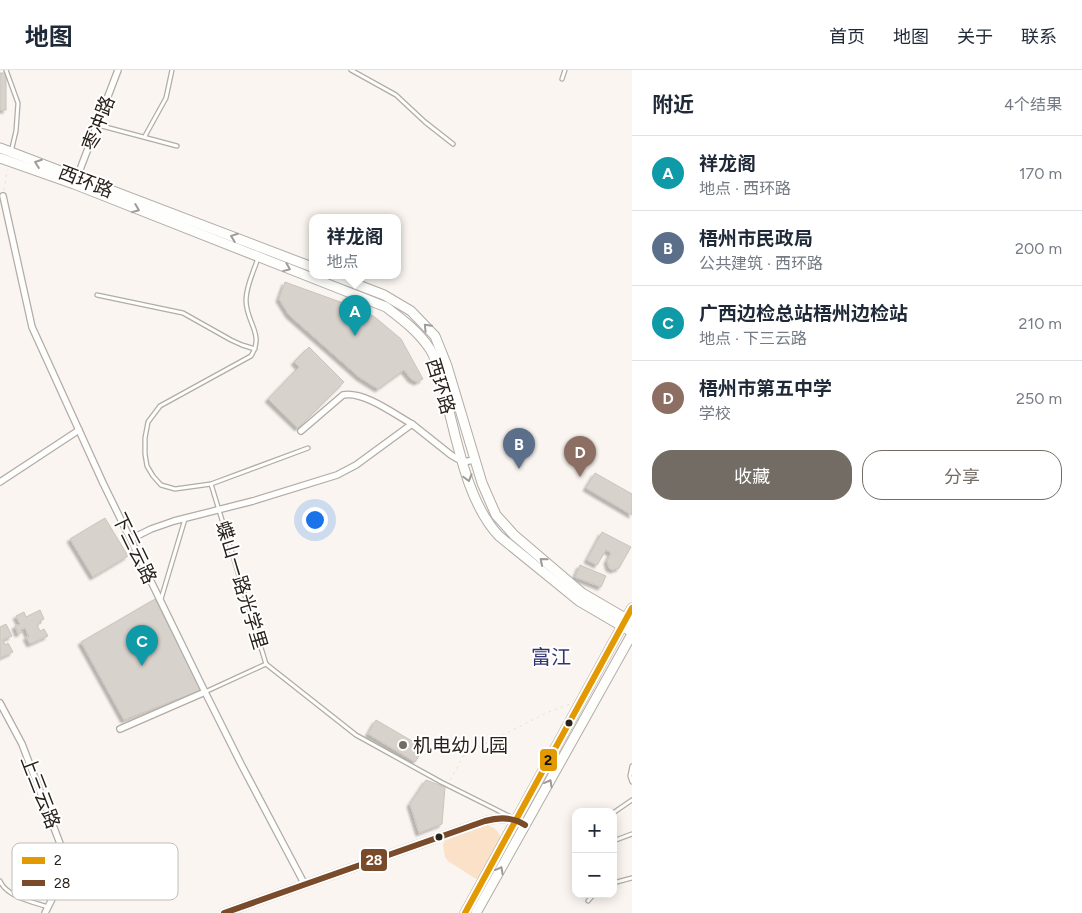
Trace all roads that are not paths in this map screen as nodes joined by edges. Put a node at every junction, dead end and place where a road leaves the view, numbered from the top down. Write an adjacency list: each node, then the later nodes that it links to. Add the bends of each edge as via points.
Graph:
1 (6, 70): 12 (lane, via 18,103 16,132)
2 (118, 70): 7 (street, 枣冲路)
3 (172, 70): 8 (lane, via 166,98)
4 (351, 70): 9 (lane, via 396,95)
5 (565, 70): 6 (lane)
6 (562, 78)
7 (97, 124): 8 (lane); 13 (street, 枣冲路)
8 (144, 136): 10 (lane)
9 (453, 144)
10 (177, 146)
11 (0, 148): 12 (main road, 西环路)
12 (6, 157): 13 (main road, 西环路)
13 (76, 181): 15 (main road, 西环路, one-way to 15); 16 (main road, 西环路, one-way to 13)
14 (3, 196): 23 (street, 下三云路, via 32,327)
15 (258, 257): 17 (main road, 西环路, one-way to 17); 21 (lane, via 246,297 246,310 256,332)
16 (309, 266)
17 (309, 277)
18 (314, 279): 27 (main road, 西环路, one-way to 27, via 386,307 412,326 431,350)
19 (342, 279): 26 (main road, 西环路, one-way to 19, via 435,336 411,311 384,295)
20 (97, 295): 21 (lane, via 183,313 242,346)
21 (256, 349): 29 (lane, via 251,356 160,406 148,422 145,438 147,466 161,485 175,489)
22 (412, 424): 24 (street, via 378,404 348,394); 27 (street); 30 (street, via 356,465 336,474)
23 (79, 430): 28 (street); 32 (street, 下三云路)
24 (302, 431)
25 (308, 448): 29 (lane)
26 (474, 460): 27 (street); 35 (main road, 西环路, one-way to 26, via 582,594 514,536 491,505)
27 (463, 462): 35 (main road, 西环路, one-way to 35, via 479,508 500,536 580,601)
28 (0, 482)
29 (211, 484): 30 (lane, 蝶山一路光学里)
30 (218, 510): 31 (street); 37 (lane, 蝶山一路光学里)
31 (185, 519): 32 (street); 33 (lane)
32 (131, 539): 33 (street, 下三云路)
33 (160, 600): 38 (street, 下三云路)
34 (632, 608): 35 (main road)
35 (626, 622): 36 (main road); 45 (main road)
36 (632, 633): 46 (main road, one-way to 36)
37 (266, 664): 38 (lane); 45 (lane, 蝶山一路光学里, via 356,734)
38 (205, 692): 40 (street); 53 (street, 下三云路)
39 (0, 703): 49 (street, 上三云路, via 22,744)
40 (120, 728)
41 (632, 766): 42 (lane)
42 (632, 782)
43 (632, 800): 44 (lane)
44 (617, 810)
45 (516, 820): 46 (street); 53 (street, via 485,821); 60 (main road)
46 (525, 825): 61 (main road, one-way to 46)
47 (632, 834): 48 (lane)
48 (617, 840)
49 (60, 843)
50 (632, 878): 52 (lane)
51 (0, 881): 54 (lane)
52 (617, 882)
53 (304, 885): 59 (street)
54 (12, 893)
55 (591, 898): 57 (lane)
56 (25, 900): 58 (lane)
57 (588, 901)
58 (46, 910)
59 (224, 913)
60 (465, 913)
61 (476, 913)

